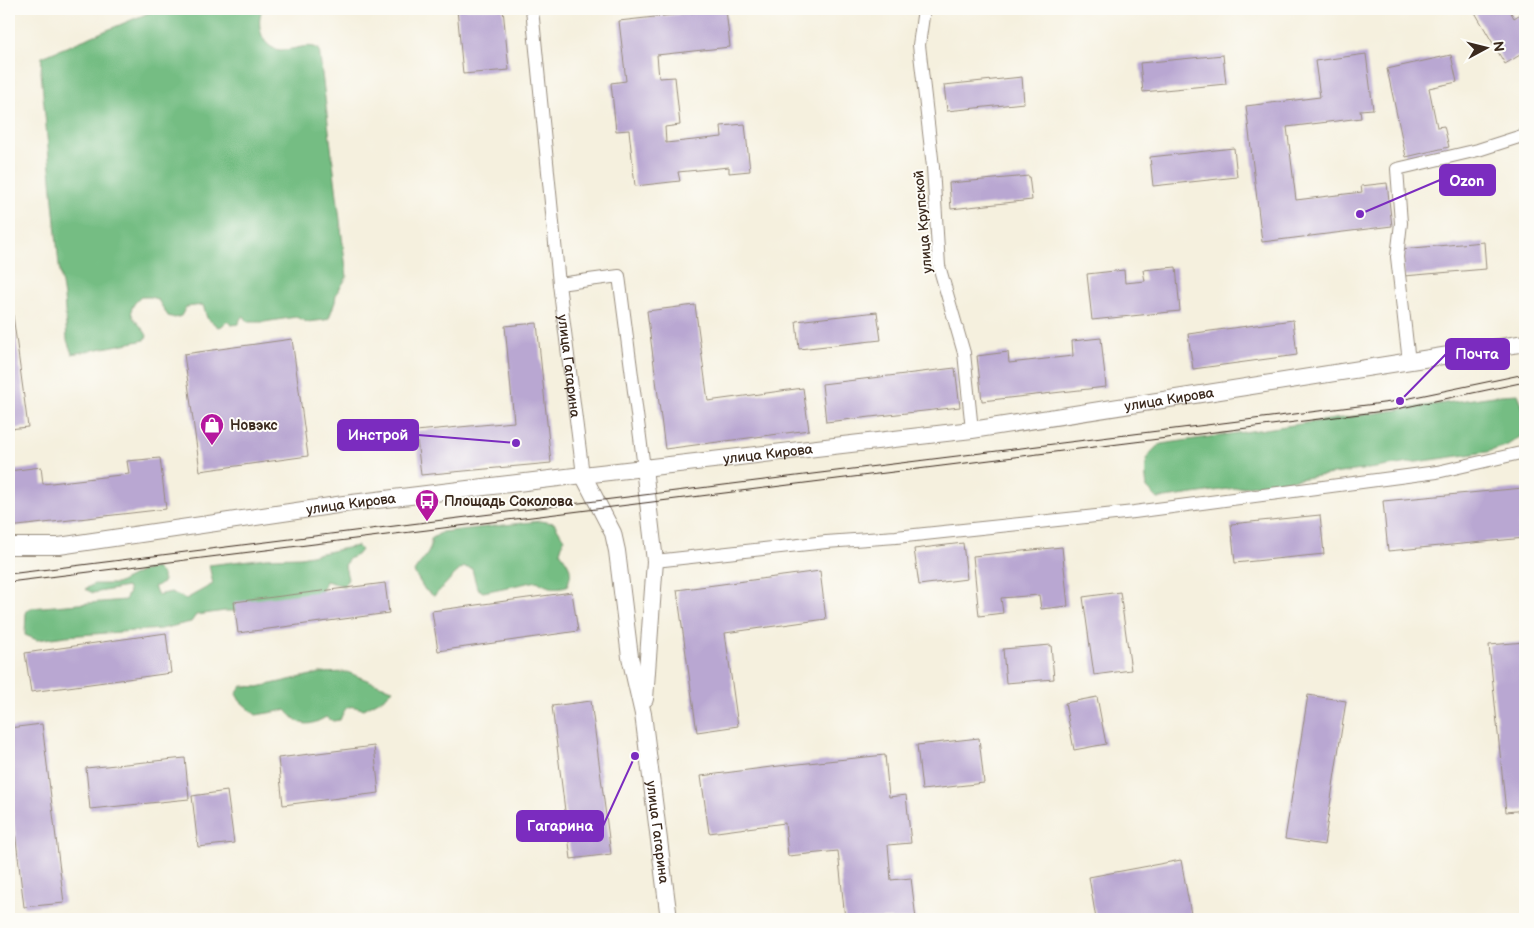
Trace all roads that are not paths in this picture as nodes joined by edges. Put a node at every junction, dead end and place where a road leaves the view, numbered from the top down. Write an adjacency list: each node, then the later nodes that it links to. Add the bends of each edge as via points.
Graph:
1 (532, 9): 4 (street, улица Гагарина)
2 (924, 9): 8 (street, улица Крупской, via 919,46 940,266 964,354)
3 (1525, 135): 7 (street, via 1397,169 1400,223 1397,257)
4 (559, 284): 10 (street, улица Гагарина, via 619,276); 11 (street, улица Гагарина)
5 (1525, 343): 6 (street); 7 (street, улица Кирова)
6 (1525, 348)
7 (1409, 362): 8 (street, улица Кирова)
8 (972, 430): 10 (street, улица Кирова)
9 (1525, 452): 13 (street, via 1437,472 1134,512)
10 (644, 468): 11 (street, улица Кирова); 13 (street, улица Гагарина)
11 (583, 474): 12 (street, улица Кирова, via 344,504 59,546); 14 (street, улица Гагарина, via 613,533 630,657)
12 (9, 546)
13 (655, 561): 14 (street, улица Гагарина)
14 (644, 714): 15 (street, улица Гагарина)
15 (668, 919)

